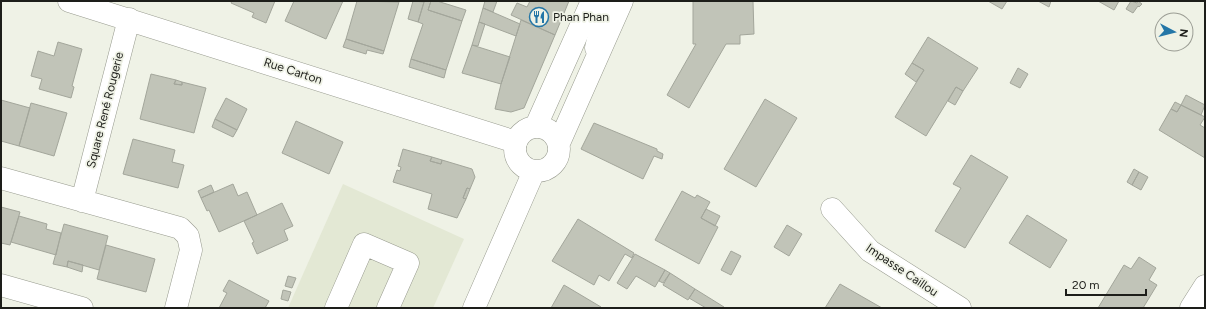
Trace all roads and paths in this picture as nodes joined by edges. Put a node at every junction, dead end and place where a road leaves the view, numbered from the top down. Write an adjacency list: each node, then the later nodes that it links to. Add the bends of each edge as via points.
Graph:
1 (69, 1): 5 (street, Rue Carton)
2 (592, 1): 7 (street)
3 (607, 1): 6 (street)
4 (622, 1): 6 (street)
5 (129, 19): 8 (street, Rue Carton); 12 (street, Square René Rougerie)
6 (592, 69): 9 (street)
7 (536, 126): 8 (street, via 524,131); 9 (street, via 551,131)
8 (516, 142): 10 (street, via 515,149 520,164)
9 (559, 143): 10 (street, via 560,150 554,164 548,169)
10 (534, 171): 20 (street)
11 (1, 178): 12 (street)
12 (82, 201): 17 (street, via 180,228 188,236 191,250)
13 (832, 209): 21 (street, Impasse Caillou, via 870,251)
14 (1, 286): 16 (street)
15 (1205, 286): 22 (street)
16 (82, 308)
17 (176, 308)
18 (336, 308): 19 (street, via 364,244 408,262)
19 (388, 308)
20 (474, 308)
21 (960, 308)
22 (1190, 308)

